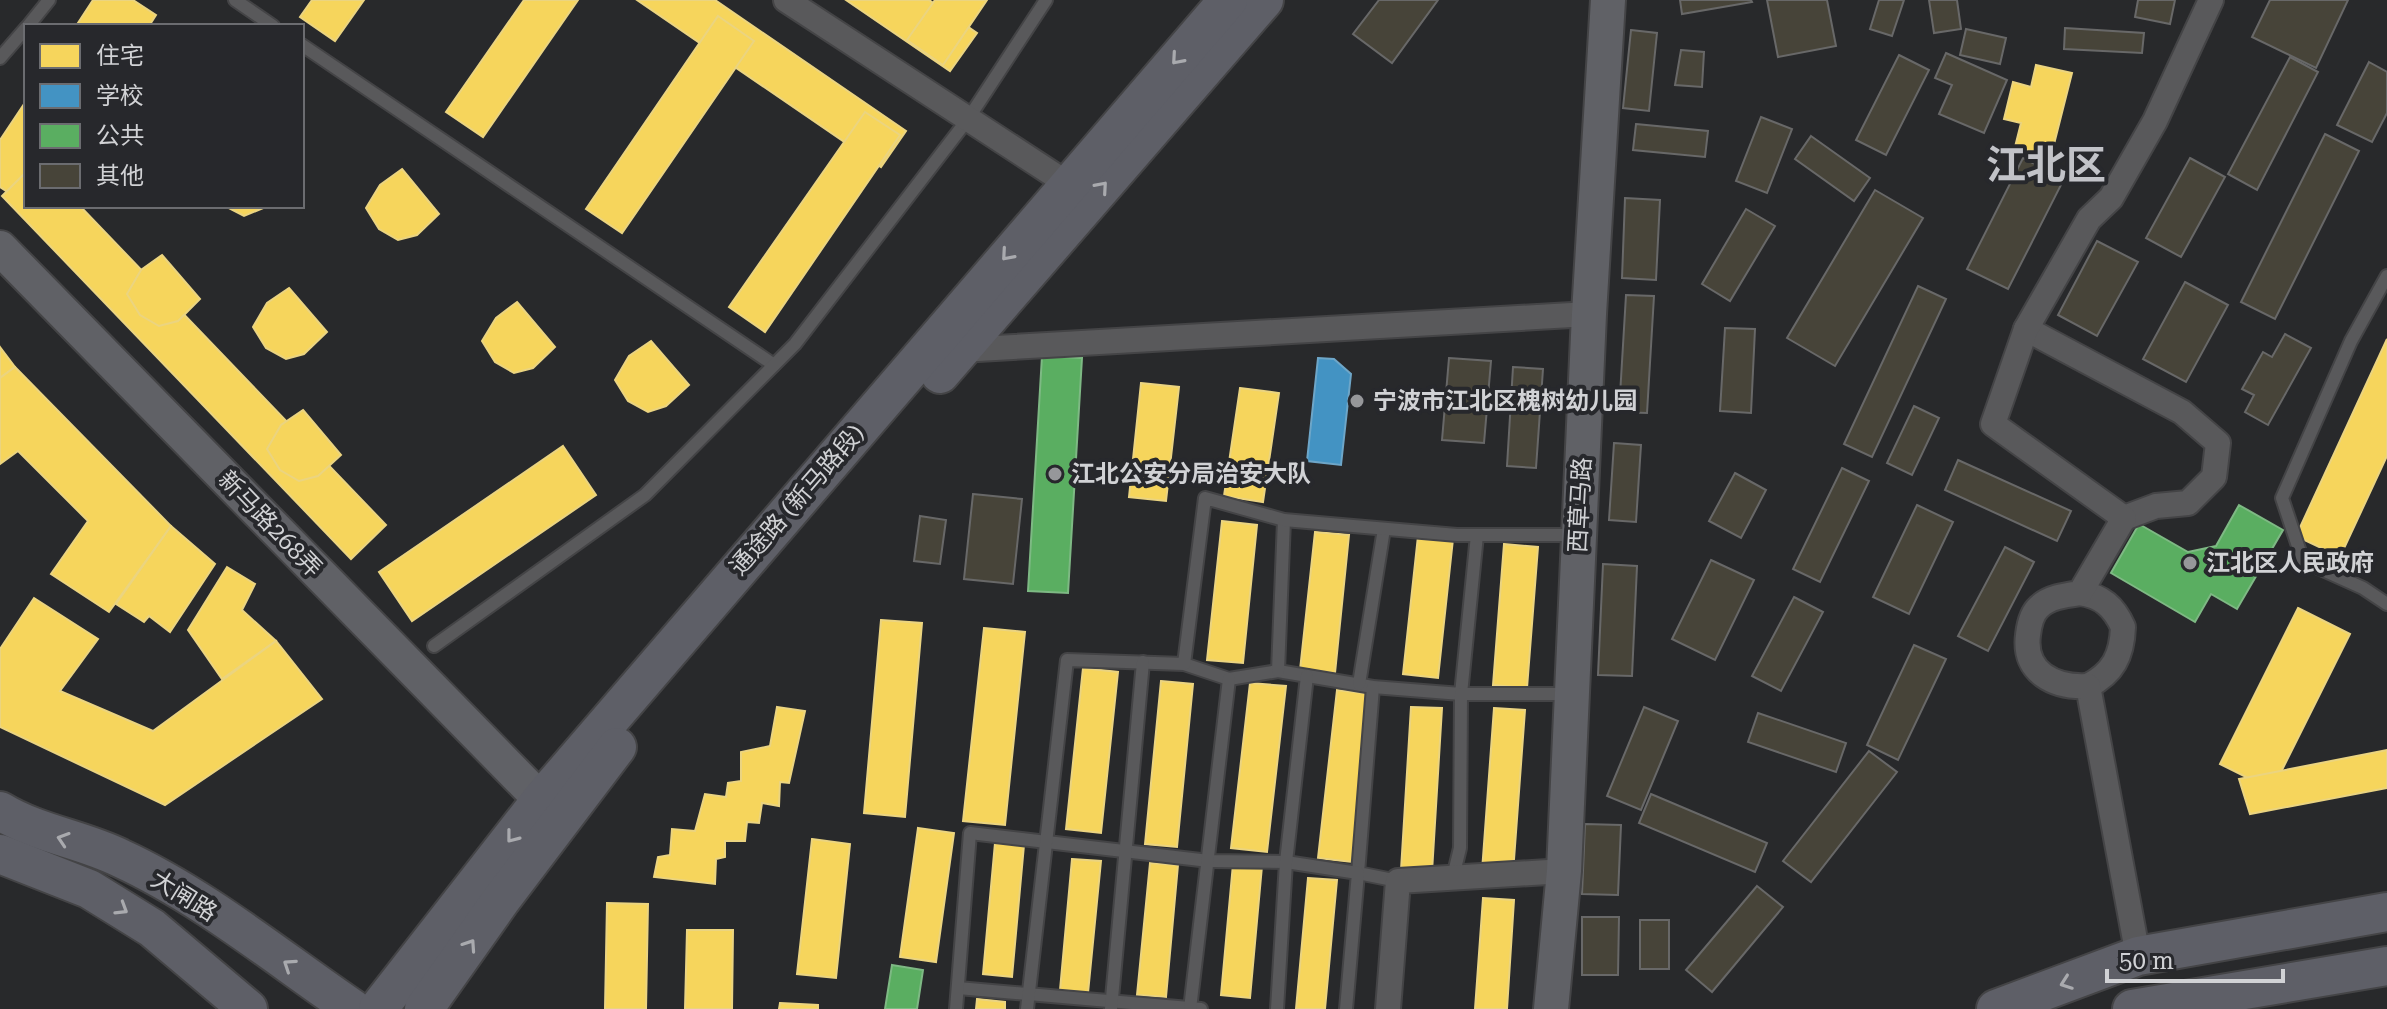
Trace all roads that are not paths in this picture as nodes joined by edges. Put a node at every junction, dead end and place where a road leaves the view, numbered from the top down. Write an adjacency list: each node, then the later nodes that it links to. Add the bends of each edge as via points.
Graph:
1 (49, 0): 9 (lane)
2 (235, 0): 10 (lane)
3 (786, 0): 14 (street)
4 (1046, 0): 14 (lane)
5 (1228, 0): 15 (main road, 通途路 (新马路段), one-way to 15)
6 (1264, 0): 20 (main road, 通途路 (新马路段), one-way to 6)
7 (1608, 0): 18 (street, 西草马路)
8 (2211, 0): 19 (street, via 2155,121 2111,198 2089,219)
9 (29, 24)
10 (270, 24)
11 (24, 30): 13 (lane)
12 (304, 46): 21 (lane)
13 (0, 58)
14 (968, 119): 15 (street); 21 (lane)
15 (1068, 184): 40 (main road, 通途路 (新马路段), one-way to 40)
16 (0, 248): 40 (street, 新马路268弄)
17 (2387, 276): 28 (lane, via 2351,341 2282,498 2303,561)
18 (1589, 314): 20 (street); 26 (street, 西草马路)
19 (2026, 329): 22 (street, via 1993,424); 22 (street, via 2182,412 2218,443 2214,477 2188,503 2156,506)
20 (960, 350): 61 (main road, 通途路 (新马路段), one-way to 20, via 614,751)
21 (774, 365): 29 (lane, via 645,495)
22 (2124, 518): 27 (street)
23 (1284, 520): 24 (lane); 31 (lane, via 1205,498); 32 (lane)
24 (1384, 529): 25 (lane); 35 (lane)
25 (1477, 535): 26 (lane); 38 (lane)
26 (1579, 535): 39 (street, 西草马路)
27 (2080, 593): 36 (street, via 2107,603 2123,627 2116,663); 36 (street, via 2039,606 2026,649 2036,670 2050,682)
28 (2387, 604)
29 (434, 646)
30 (1143, 662): 31 (lane); 42 (lane, via 1067,660); 43 (lane)
31 (1184, 664): 34 (lane)
32 (1278, 671): 33 (lane); 34 (lane)
33 (1307, 676): 35 (lane); 46 (lane)
34 (1229, 679): 45 (lane)
35 (1359, 684): 37 (lane)
36 (2088, 686): 52 (street)
37 (1373, 687): 38 (lane); 48 (lane)
38 (1461, 694): 39 (lane); 49 (lane, via 1460,848)
39 (1572, 694): 47 (street, 西草马路)
40 (541, 800): 60 (main road, 通途路 (新马路段), one-way to 60)
41 (0, 811): 59 (main road, 大闸路, one-way to 41, via 191,898 119,857 26,827)
42 (1046, 840): 43 (lane); 54 (lane, via 970,833); 55 (lane)
43 (1127, 851): 45 (lane); 56 (lane)
44 (0, 854): 58 (main road, 大闸路, one-way to 58, via 89,889 152,928)
45 (1209, 861): 46 (lane); 57 (lane)
46 (1286, 862): 48 (lane); 64 (lane)
47 (1564, 871): 49 (street); 67 (street, 西草马路)
48 (1358, 873): 50 (lane); 65 (lane)
49 (1453, 877): 50 (street)
50 (1398, 881): 66 (street)
51 (2387, 912): 52 (main road)
52 (2138, 956): 68 (main road, one-way to 68)
53 (2387, 966): 69 (main road)
54 (958, 988): 55 (lane); 62 (lane)
55 (1028, 993): 56 (lane); 63 (lane)
56 (1111, 1006): 57 (lane)
57 (1194, 1008)
58 (248, 1009)
59 (353, 1009)
60 (378, 1009)
61 (424, 1009)
62 (956, 1009)
63 (1027, 1009)
64 (1277, 1009)
65 (1346, 1009)
66 (1388, 1009)
67 (1551, 1009)
68 (1996, 1009)
69 (2132, 1009)

